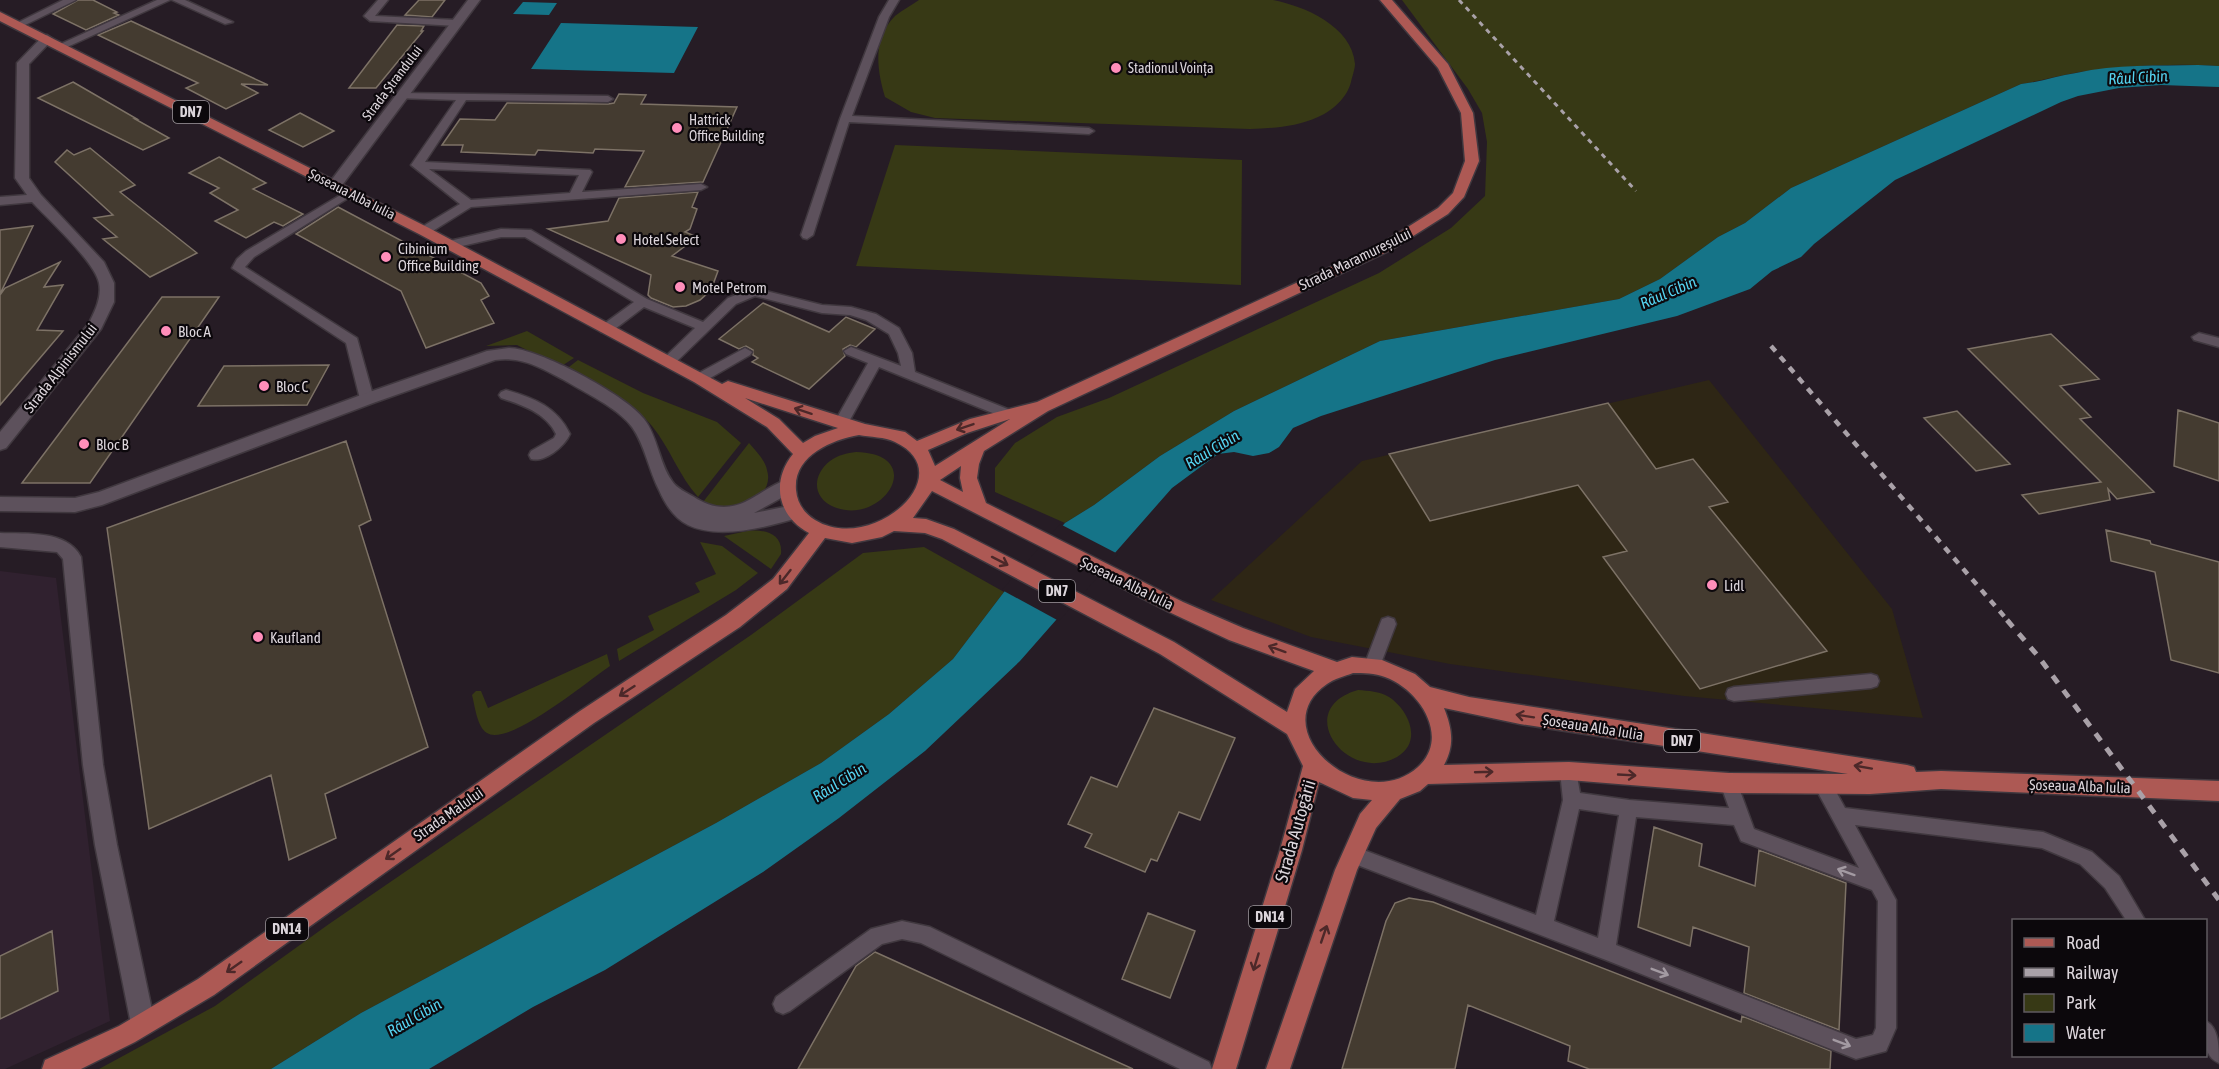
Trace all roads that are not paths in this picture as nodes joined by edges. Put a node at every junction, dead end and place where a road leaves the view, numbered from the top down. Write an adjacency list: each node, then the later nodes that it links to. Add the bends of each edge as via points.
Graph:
1 (71, 0): 11 (lane)
2 (165, 0): 13 (lane)
3 (383, 0): 10 (lane, via 369,16 373,19)
4 (474, 0): 10 (street, Strada Ștrandului)
5 (894, 0): 17 (lane)
6 (1386, 0): 43 (main road, Strada Maramureșului, via 1443,67 1467,113 1472,161 1459,194 1443,211 1386,247)
7 (183, 1): 9 (lane)
8 (0, 16): 11 (main road, Șoseaua Alba Iulia / DN7)
9 (228, 22)
10 (457, 23): 14 (street, Strada Ștrandului)
11 (18, 25): 12 (main road, Șoseaua Alba Iulia / DN7)
12 (47, 39): 13 (main road, Șoseaua Alba Iulia / DN7); 24 (street, Strada Alpinismului, via 23,63 22,178)
13 (61, 46): 20 (main road, Șoseaua Alba Iulia / DN7)
14 (401, 96): 15 (lane); 20 (street, Strada Ștrandului)
15 (463, 97): 16 (lane); 19 (lane)
16 (608, 99)
17 (845, 119): 18 (lane); 28 (lane)
18 (1089, 132)
19 (417, 165): 23 (lane, via 583,170 586,172); 26 (lane)
20 (334, 185): 22 (main road, Șoseaua Alba Iulia / DN7)
21 (701, 187): 23 (lane)
22 (349, 193): 27 (main road, Șoseaua Alba Iulia / DN7); 42 (lane, via 250,254 238,268 352,341)
23 (574, 196): 26 (lane)
24 (36, 198): 25 (street); 47 (street, Strada Alpinismului, via 99,265 107,283 106,302 96,326)
25 (0, 201)
26 (468, 204): 27 (lane)
27 (424, 231): 29 (main road, Șoseaua Alba Iulia / DN7)
28 (807, 235)
29 (449, 245): 30 (lane, via 501,233 526,233); 32 (main road, Șoseaua Alba Iulia / DN7)
30 (643, 302): 31 (lane); 32 (lane)
31 (704, 327): 38 (lane); 39 (lane, via 732,301 754,292 822,309 851,310 871,316 894,331 905,352)
32 (606, 329): 38 (main road, Șoseaua Alba Iulia / DN7)
33 (2199, 337): 34 (lane)
34 (2219, 343)
35 (851, 351): 37 (lane)
36 (746, 352): 40 (lane)
37 (876, 361): 39 (lane); 45 (lane)
38 (668, 362): 40 (main road, Șoseaua Alba Iulia / DN7)
39 (909, 374): 44 (lane)
40 (700, 378): 45 (main road, Șoseaua Alba Iulia / DN7, one-way to 40); 50 (main road, Șoseaua Alba Iulia / DN7, via 773,423)
41 (506, 395): 51 (lane, via 524,400 560,425 560,441)
42 (368, 399): 53 (street, via 493,355 527,355 611,400 636,420 649,441); 55 (street, via 102,498 75,505)
43 (1042, 407): 44 (main road, Strada Maramureșului); 48 (main road, Strada Maramureșului)
44 (1005, 413): 49 (main road, Strada Maramureșului, one-way to 49)
45 (841, 423): 46 (main road, Șoseaua Alba Iulia / DN7)
46 (859, 429): 49 (main road, DN7, via 887,431); 50 (main road, DN7, via 829,436)
47 (0, 444)
48 (980, 445): 52 (main road, Strada Maramureșului); 56 (main road, via 967,470 968,486)
49 (917, 447): 52 (main road, via 927,462)
50 (802, 453): 54 (main road, DN7, via 790,470)
51 (536, 455)
52 (929, 480): 56 (main road, Șoseaua Alba Iulia / DN7); 58 (main road, DN7, via 923,498)
53 (666, 487): 54 (street, via 701,510 727,515 753,507); 57 (street, via 680,511 708,524)
54 (786, 487): 57 (main road)
55 (0, 504)
56 (981, 510): 63 (main road, Șoseaua Alba Iulia / DN7, one-way to 56, via 1176,607)
57 (794, 512): 59 (main road, DN7)
58 (894, 524): 59 (main road, DN7, via 857,535); 67 (main road, DN7, one-way to 67, via 926,526 948,534 1167,648)
59 (820, 531): 86 (main road, Strada Malului / DN14, one-way to 86, via 780,584 757,604 577,724 206,987)
60 (0, 540): 86 (street, via 62,546 72,557 93,765)
61 (1388, 624): 62 (lane)
62 (1372, 666): 63 (main road, DN7); 65 (main road, DN7, via 1392,671)
63 (1332, 669): 67 (main road, DN7, via 1315,678 1303,692 1296,709)
64 (1871, 681): 66 (lane)
65 (1425, 694): 70 (main road, DN7, via 1439,718 1442,745 1437,761); 71 (main road, Șoseaua Alba Iulia / DN7, one-way to 65, via 1644,736 1469,706)
66 (1734, 694)
67 (1295, 728): 68 (main road, DN7)
68 (1314, 765): 74 (main road, DN7, via 1350,788); 91 (main road, Strada Autogării / DN14, one-way to 91, via 1292,850)
69 (1569, 771): 70 (main road, Șoseaua Alba Iulia / DN7, one-way to 69); 72 (main road, Șoseaua Alba Iulia / DN7, one-way to 72); 76 (lane)
70 (1426, 775): 74 (main road, DN7)
71 (1941, 780): 73 (main road, Șoseaua Alba Iulia / DN7); 75 (main road, Șoseaua Alba Iulia / DN7)
72 (1729, 783): 73 (main road, Șoseaua Alba Iulia / DN7); 79 (lane)
73 (1822, 783): 78 (lane)
74 (1393, 791): 80 (main road, via 1368,821)
75 (2219, 791)
76 (1572, 800): 77 (lane); 83 (lane)
77 (1629, 808): 79 (lane); 84 (lane)
78 (1839, 815): 81 (lane); 82 (lane, via 2043,840 2086,858 2112,882)
79 (1741, 817): 81 (lane, one-way to 79, via 1747,835)
80 (1353, 855): 83 (lane); 92 (main road, one-way to 80)
81 (1878, 884): 84 (lane, one-way to 81, via 1856,1049 1880,1044 1886,1028 1887,900)
82 (2135, 919)
83 (1542, 927): 84 (lane)
84 (1606, 950)
85 (783, 1004): 90 (lane, via 879,936 902,930 923,934)
86 (143, 1024): 89 (main road, Strada Malului / DN14)
87 (2207, 1035): 88 (lane)
88 (2219, 1053)
89 (54, 1069)
90 (1202, 1069)
91 (1224, 1069)
92 (1278, 1069)

